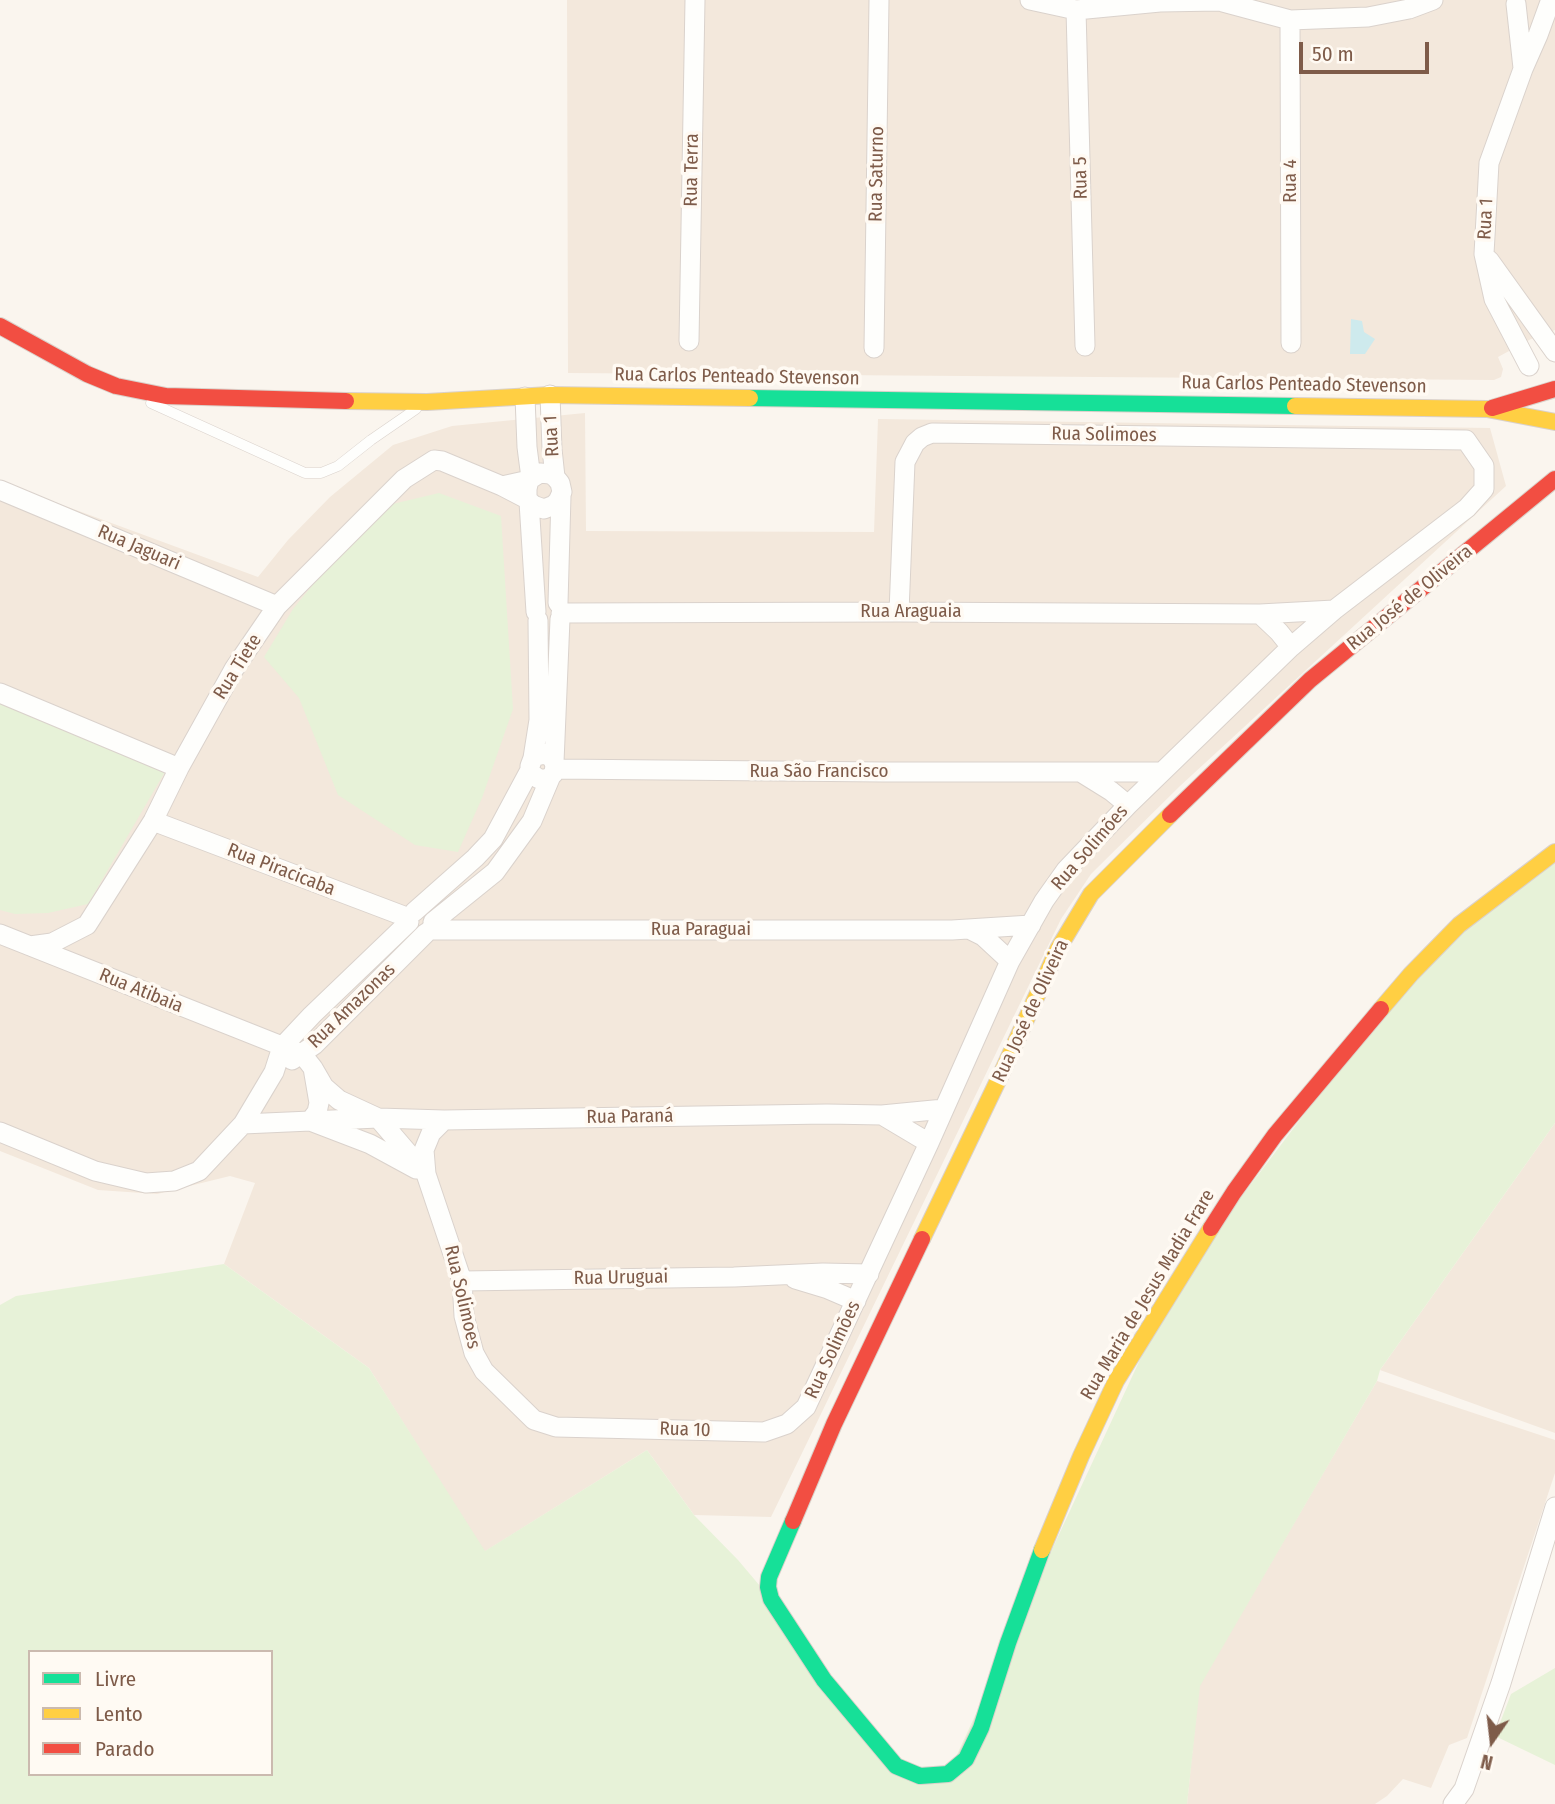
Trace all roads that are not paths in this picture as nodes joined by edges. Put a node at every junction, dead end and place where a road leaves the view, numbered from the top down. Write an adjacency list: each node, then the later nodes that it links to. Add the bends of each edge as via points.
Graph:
1 (695, 0): 15 (street, Rua Terra)
2 (879, 0): 18 (street, Rua Saturno)
3 (1030, 0): 10 (street)
4 (1262, 0): 11 (street)
5 (1433, 0): 11 (street, via 1368,17)
6 (1162, 1): 7 (street); 10 (street)
7 (1223, 1): 11 (street)
8 (1550, 1): 9 (street, via 1530,9); 12 (street, Rua 1)
9 (1514, 2): 12 (street, Rua 1)
10 (1076, 10): 17 (street, Rua 5)
11 (1290, 20): 16 (street, Rua 4)
12 (1523, 69): 13 (street, Rua 1, via 1489,163)
13 (1484, 254): 19 (street); 20 (street, Rua 1, via 1494,299)
14 (0, 326): 21 (street, Rua Carlos Penteado Stevenson)
15 (688, 341)
16 (1292, 342)
17 (1085, 346)
18 (874, 348)
19 (1555, 352): 20 (street)
20 (1529, 366): 24 (street)
21 (116, 386): 27 (street, Rua Carlos Penteado Stevenson, via 166,396); 27 (lane, via 305,473 338,466)
22 (1555, 389): 24 (street, Rua Carlos Penteado Stevenson)
23 (550, 395): 25 (street, Rua Carlos Penteado Stevenson); 28 (street, Rua Carlos Penteado Stevenson); 33 (street, Rua 1)
24 (1531, 396): 28 (street, Rua Carlos Penteado Stevenson)
25 (525, 397): 27 (street, Rua Carlos Penteado Stevenson); 36 (street, Rua 1)
26 (1555, 397): 29 (street)
27 (427, 401)
28 (1487, 409): 30 (street, Rua Carlos Penteado Stevenson)
29 (1555, 414)
30 (1555, 422)
31 (1466, 440): 39 (street, Rua Solimões, via 1484,466 1484,489 1467,508); 40 (street, Rua Solimoes, via 932,433 915,443 905,462)
32 (1555, 461): 34 (street, Rua José de Oliveira)
33 (555, 477): 36 (street, via 540,473); 37 (street)
34 (1551, 482): 80 (street, Rua José de Oliveira, via 1310,680 1091,894 1058,949 834,1424 769,1577 771,1599)
35 (0, 490): 38 (street, Rua Jaguari)
36 (529, 490): 37 (street, via 538,508 554,505); 38 (street, Rua Tiete, via 502,486 434,460 404,479); 43 (street, Rua Amazonas)
37 (561, 496): 41 (street, Rua Amazonas)
38 (277, 606): 47 (street, Rua Tiete, via 234,669)
39 (1334, 610): 42 (street, Rua Araguaia); 44 (street, Rua Solimões)
40 (899, 611): 41 (street, Rua Araguaia); 42 (street, Rua Araguaia)
41 (560, 612): 43 (street, Rua Araguaia, via 554,624 541,623); 48 (street, Rua Amazonas)
42 (1260, 614): 44 (street)
43 (537, 616): 46 (street, Rua Amazonas, via 540,720)
44 (1291, 647): 49 (street, Rua Solimões)
45 (0, 693): 47 (street)
46 (532, 764): 48 (street, Rua São Francisco, via 532,774 539,779 548,779); 54 (street, Rua Amazonas, via 493,839)
47 (179, 768): 52 (street, Rua Tiete)
48 (553, 769): 50 (street, Rua São Francisco); 56 (street, Rua Amazonas, via 532,821 495,872)
49 (1162, 772): 50 (street, Rua São Francisco); 51 (street, Rua Solimões)
50 (1083, 773): 51 (street)
51 (1128, 805): 55 (street, Rua Solimões, via 1066,870)
52 (153, 821): 54 (street, Rua Piracicaba); 59 (street, Rua Tiete, via 87,925 52,943)
53 (1555, 852): 80 (street, Rua Maria de Jesus Madia Frare, via 1459,925 1411,974 1275,1135 1234,1192 1116,1381 1038,1559 981,1728 966,1759 948,1774 920,1776 896,1766)
54 (410, 917): 56 (street, via 418,910 426,911 432,916); 61 (street, Rua Amazonas)
55 (1031, 925): 57 (street, Rua Paraguai); 60 (street, Rua Solimões)
56 (430, 928): 57 (street, Rua Paraguai); 62 (street, Rua Amazonas, via 314,1045)
57 (971, 930): 60 (street)
58 (0, 934): 59 (street, Rua Atibaia)
59 (30, 946): 61 (street, Rua Atibaia)
60 (1010, 961): 64 (street, Rua Solimões)
61 (282, 1047): 62 (street, Rua Atibaia); 63 (street, Rua Amazonas)
62 (308, 1061): 63 (street, Rua Amazonas); 66 (street, Rua Paraná, via 324,1087); 68 (street, via 319,1103)
63 (274, 1072): 69 (street, Rua Amazonas)
64 (944, 1109): 65 (street, Rua Paraná); 71 (street, Rua Solimões)
65 (882, 1115): 67 (street, Rua Paraná); 71 (street, Rua Paraná)
66 (378, 1118): 67 (street, Rua Paraná); 68 (street, Rua Paraná); 72 (street, Rua Solimoes)
67 (444, 1120): 72 (street, via 431,1133 424,1150)
68 (310, 1121): 69 (street, Rua Paraná); 72 (street, via 370,1144)
69 (243, 1124): 70 (street, Rua Amazonas, via 200,1171 174,1181 146,1183 95,1171)
70 (0, 1132)
71 (929, 1143): 73 (street, Rua Solimões)
72 (426, 1174): 75 (street, Rua Solimoes)
73 (869, 1274): 74 (street, Rua Uruguai); 76 (street, Rua Solimões)
74 (780, 1275): 75 (street, Rua Uruguai); 76 (street, Rua Uruguai)
75 (462, 1281): 78 (street, Rua Solimoes, via 464,1316 484,1371 534,1420)
76 (856, 1301): 77 (street, Rua Solimões)
77 (806, 1407): 78 (street, Rua 10, via 787,1423 764,1432)
78 (556, 1427)
79 (1555, 1507): 81 (street, via 1464,1789)
80 (824, 1679)
81 (1452, 1804)

